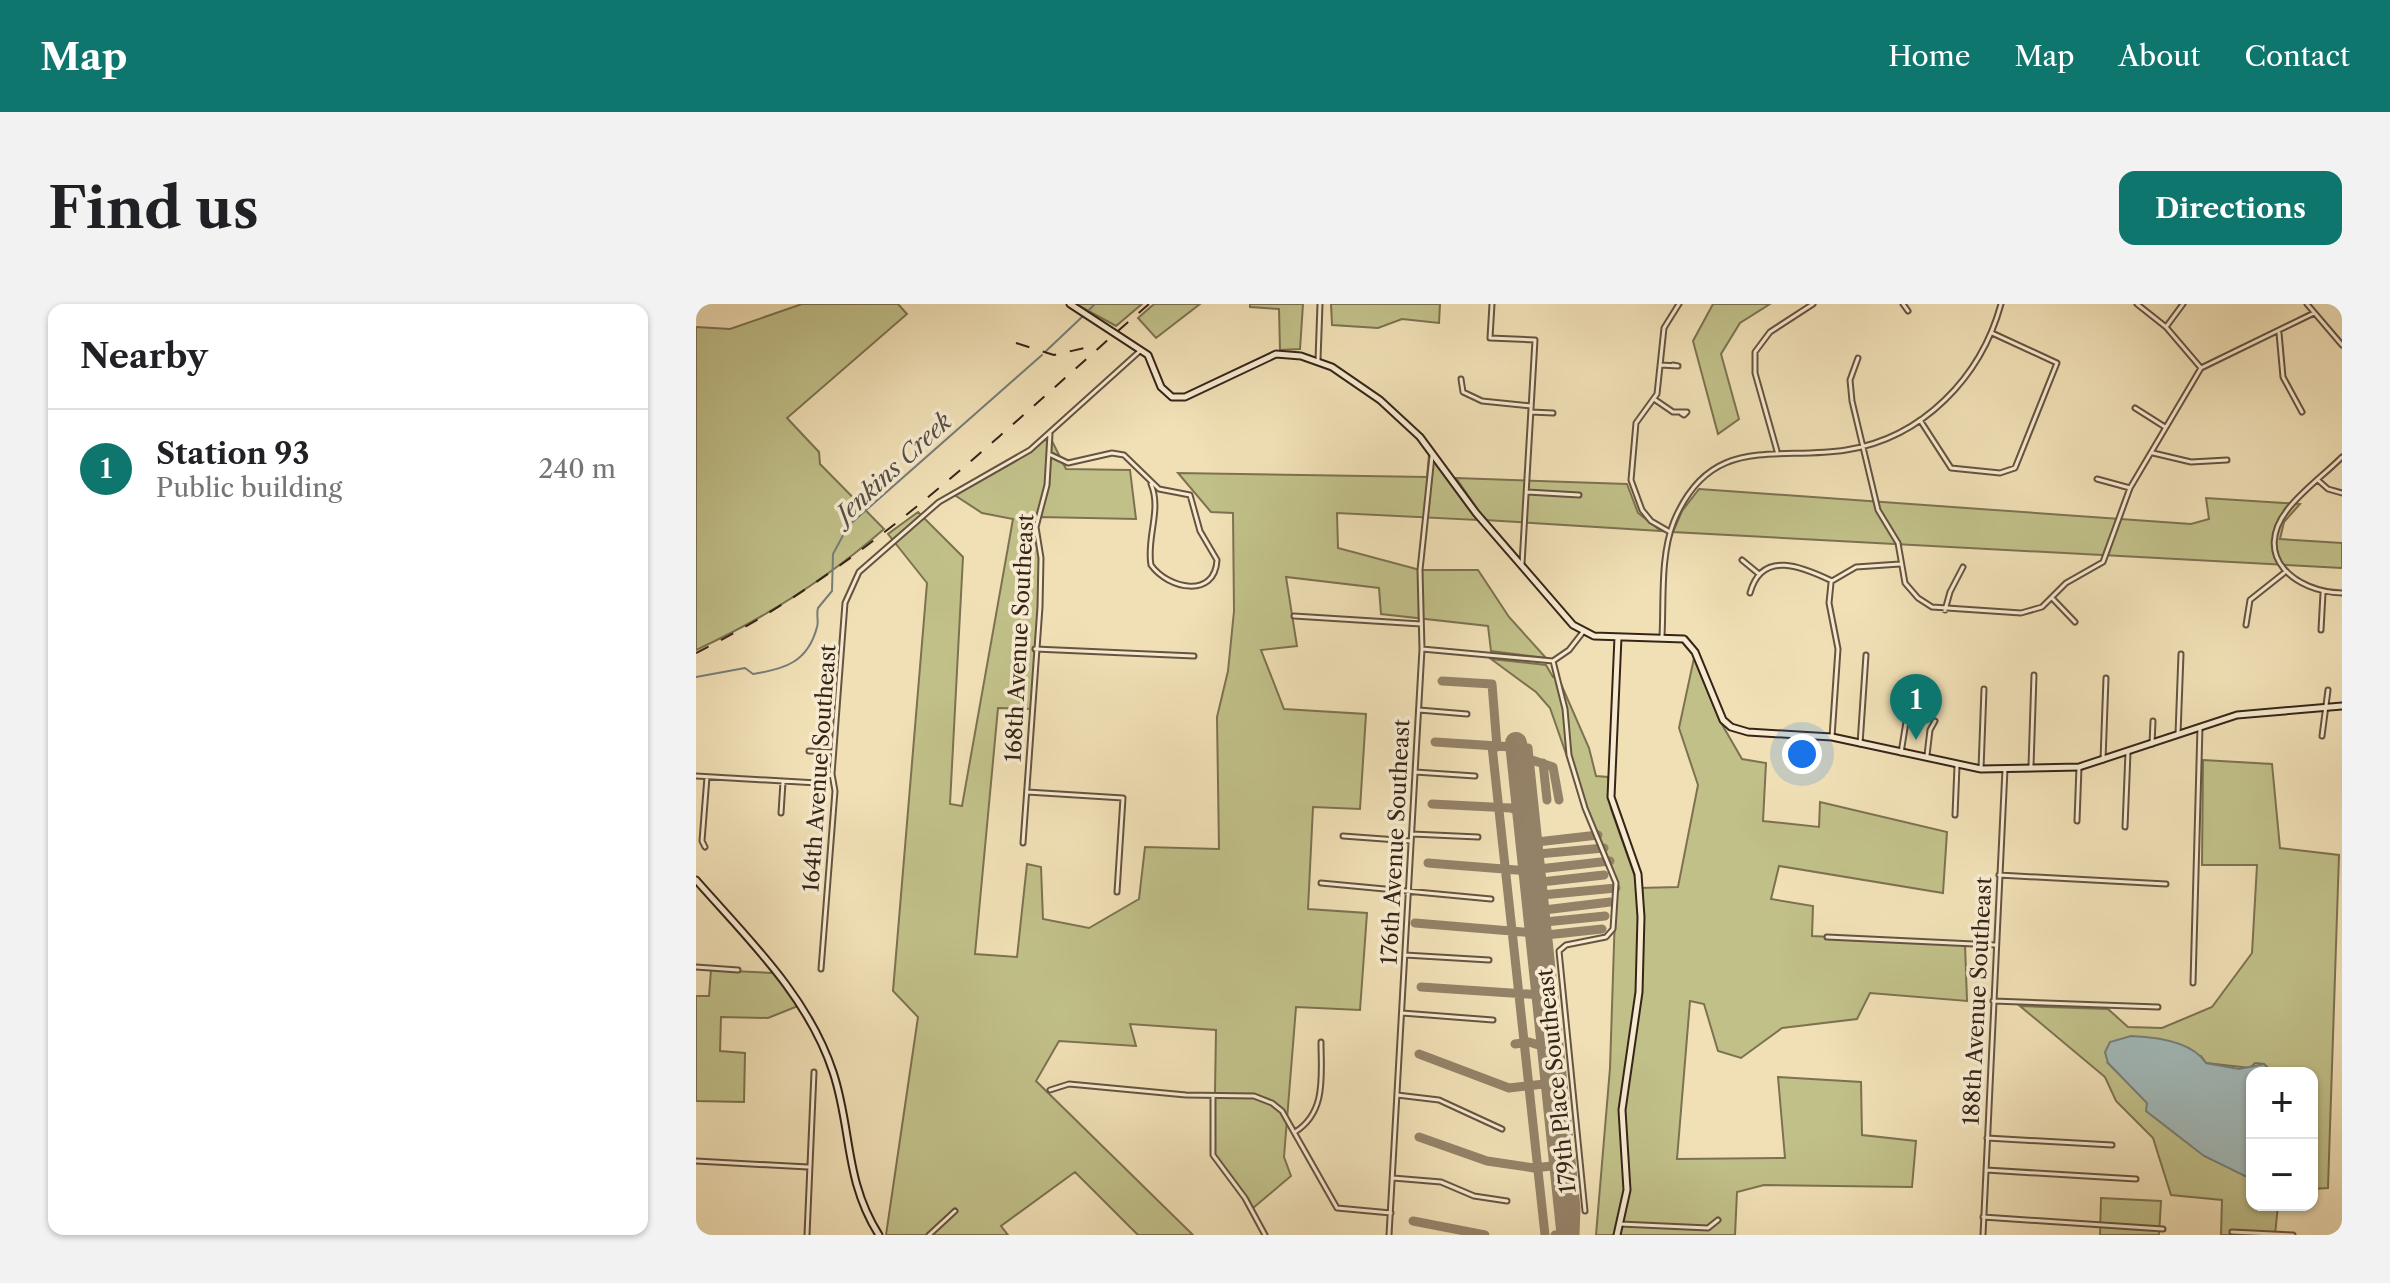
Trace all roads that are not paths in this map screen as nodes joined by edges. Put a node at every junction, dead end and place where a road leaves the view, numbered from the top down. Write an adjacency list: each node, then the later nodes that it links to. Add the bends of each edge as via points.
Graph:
1 (1070, 304): 17 (street)
2 (1320, 304): 19 (street)
3 (1492, 304): 25 (street, via 1490,338 1535,340)
4 (1679, 304): 20 (street, via 1664,328)
5 (1813, 304): 36 (street, via 1759,342 1754,357)
6 (1903, 304): 11 (street)
7 (2001, 304): 14 (street)
8 (2137, 304): 13 (street)
9 (2183, 304): 13 (street)
10 (2307, 304): 12 (street)
11 (1908, 311)
12 (2314, 313): 15 (street); 16 (street)
13 (2166, 327): 22 (street)
14 (1992, 333): 31 (street, via 1959,386); 31 (street, via 2057,363 2015,468 2000,473 1951,468)
15 (2279, 333): 22 (street); 28 (street, via 2283,377)
16 (2342, 345)
17 (1141, 350): 19 (street, via 1166,393 1180,398 1268,356); 33 (street)
18 (1858, 358): 34 (street, via 1850,393)
19 (1318, 360): 35 (street, via 1380,400)
20 (1661, 365): 21 (street); 24 (street)
21 (1673, 365)
22 (2201, 368): 32 (street)
23 (1461, 379): 25 (street, via 1463,392 1482,401)
24 (1654, 399): 30 (street); 48 (street, via 1636,423 1631,480 1642,510)
25 (1531, 406): 27 (street)
26 (2135, 408): 32 (street)
27 (1531, 412): 29 (street); 45 (street)
28 (2302, 412)
29 (1553, 413)
30 (1681, 413)
31 (1920, 420): 34 (street)
32 (2165, 427): 37 (street)
33 (1050, 434): 38 (street, 168th Avenue Southeast); 94 (street, 164th Avenue Southeast, via 939,502 859,572 845,603)
34 (1864, 447): 36 (street); 51 (street, via 1878,510 1898,543)
35 (1432, 451): 50 (street, via 1476,513); 63 (street, 176th Avenue Southeast, via 1420,570)
36 (1777, 451): 48 (street, via 1732,461 1709,475 1690,493)
37 (2153, 453): 40 (street, via 2191,462); 44 (street)
38 (1049, 454): 43 (street, via 1068,463 1124,455); 69 (street, 168th Avenue Southeast, via 1036,527 1041,567)
39 (2342, 457): 42 (street)
40 (2227, 460)
41 (2097, 479): 44 (street)
42 (2319, 481): 46 (street); 53 (street, via 2280,522 2277,549)
43 (1151, 484): 43 (street, via 1194,499 1200,531 1217,560 1208,578 1195,586 1173,584 1151,565)
44 (2130, 488): 59 (street, via 2103,562 2066,583)
45 (1527, 492): 47 (street); 50 (street)
46 (2342, 493)
47 (1579, 495)
48 (1670, 532): 67 (street)
49 (1742, 560): 54 (street)
50 (1522, 564): 66 (street)
51 (1900, 564): 55 (street, via 1856,567); 60 (street, via 1912,593)
52 (1963, 567): 60 (street)
53 (2284, 573): 57 (street); 64 (street, via 2250,600)
54 (1759, 574): 55 (street, via 1790,564); 56 (street)
55 (1832, 581): 89 (street, via 1829,603 1838,649)
56 (1750, 593)
57 (2323, 593): 58 (street); 65 (street)
58 (2342, 593)
59 (2053, 599): 60 (street, via 2021,613); 62 (street)
60 (1945, 610)
61 (1294, 616): 63 (street)
62 (2075, 622)
63 (1421, 624): 70 (street, 176th Avenue Southeast)
64 (2246, 625)
65 (2321, 630)
66 (1583, 632): 68 (street); 74 (street)
67 (1662, 636): 68 (street); 89 (street, via 1690,644 1723,720 1731,727)
68 (1618, 637): 159 (street, via 1611,789 1639,880 1639,992 1622,1110 1627,1190)
69 (1035, 649): 73 (street); 109 (street, 168th Avenue Southeast)
70 (1422, 649): 74 (street); 82 (street, 176th Avenue Southeast)
71 (2181, 654): 87 (street)
72 (1866, 655): 90 (street)
73 (1194, 656)
74 (1553, 661): 155 (street, 179th Place Southeast, via 1569,755 1616,883 1613,929 1606,937 1559,951)
75 (2034, 675): 102 (street)
76 (2106, 678): 97 (street)
77 (1906, 689): 95 (street)
78 (1984, 689): 100 (street)
79 (2328, 690): 81 (street)
80 (2342, 706): 81 (street)
81 (2326, 708): 86 (street, via 2237,715); 88 (street)
82 (1419, 710): 83 (street); 103 (street, 176th Avenue Southeast)
83 (1467, 714)
84 (1935, 721): 96 (street)
85 (2153, 721): 91 (street)
86 (2200, 725): 87 (street); 134 (street)
87 (2178, 734): 91 (street)
88 (2322, 736)
89 (1832, 737): 90 (street)
90 (1860, 744): 95 (street)
91 (2152, 744): 93 (street)
92 (809, 751): 94 (street)
93 (2128, 752): 97 (street); 113 (street)
94 (835, 753): 104 (street, 164th Avenue Southeast)
95 (1901, 753): 96 (street)
96 (1927, 760): 98 (street)
97 (2103, 760): 99 (street)
98 (1957, 766): 100 (street); 111 (street)
99 (2079, 767): 102 (street); 112 (street)
100 (1981, 769): 101 (street)
101 (2005, 769): 102 (street); 120 (street, 188th Avenue Southeast)
102 (2031, 770)
103 (1415, 772): 106 (street); 114 (street, 176th Avenue Southeast)
104 (832, 774): 108 (street, via 817,783); 132 (street, 164th Avenue Southeast)
105 (696, 776): 107 (street)
106 (1475, 776)
107 (707, 777): 108 (street); 119 (street)
108 (783, 782): 110 (street)
109 (1027, 792): 118 (street, 168th Avenue Southeast); 124 (street, via 1123,798)
110 (781, 813)
111 (1955, 815)
112 (2077, 821)
113 (2125, 827)
114 (1412, 834): 116 (street); 117 (street, 176th Avenue Southeast)
115 (1343, 836): 117 (street)
116 (1478, 837)
117 (1411, 841): 125 (street, 176th Avenue Southeast)
118 (1023, 843)
119 (705, 847)
120 (1999, 875): 123 (street); 128 (street, 188th Avenue Southeast)
121 (696, 880): 163 (street, via 777,972 818,1035 840,1093 854,1182)
122 (1321, 883): 125 (street)
123 (2166, 884)
124 (1117, 892)
125 (1408, 892): 126 (street); 129 (street, 176th Avenue Southeast)
126 (1491, 899)
127 (1827, 937): 128 (street)
128 (1996, 945): 135 (street, 188th Avenue Southeast)
129 (1405, 955): 130 (street); 137 (street, 176th Avenue Southeast)
130 (1489, 960)
131 (696, 967): 133 (street)
132 (821, 969)
133 (738, 970)
134 (2193, 983)
135 (1993, 1001): 136 (street); 146 (street, 188th Avenue Southeast)
136 (2158, 1007)
137 (1402, 1013): 138 (street); 142 (street, 176th Avenue Southeast)
138 (1493, 1020)
139 (1321, 1042): 145 (street, via 1320,1101 1308,1124)
140 (814, 1072): 149 (street)
141 (1050, 1090): 143 (street, via 1069,1084)
142 (1397, 1095): 144 (street, via 1439,1100); 151 (street, 176th Avenue Southeast)
143 (1213, 1096): 145 (street, via 1254,1096 1272,1103); 165 (street, via 1213,1155)
144 (1502, 1129)
145 (1295, 1132): 156 (street, via 1337,1208)
146 (1987, 1138): 147 (street); 150 (street, 188th Avenue Southeast)
147 (2112, 1145)
148 (696, 1161): 149 (street)
149 (810, 1167): 162 (street)
150 (1986, 1170): 152 (street); 157 (street, 188th Avenue Southeast)
151 (1393, 1178): 153 (street, via 1441,1182 1474,1196); 156 (street, 176th Avenue Southeast)
152 (2136, 1179)
153 (1507, 1201)
154 (955, 1211): 164 (street)
155 (1585, 1211)
156 (1391, 1213): 166 (street, 176th Avenue Southeast)
157 (1983, 1217): 160 (street); 168 (street, 188th Avenue Southeast)
158 (1718, 1220): 159 (street, via 1708,1228)
159 (1620, 1224): 167 (street)
160 (2163, 1229)
161 (2232, 1232): 169 (street)
162 (807, 1235)
163 (879, 1235)
164 (929, 1235)
165 (1265, 1235)
166 (1389, 1235)
167 (1617, 1235)
168 (1983, 1235)
169 (2293, 1235)

